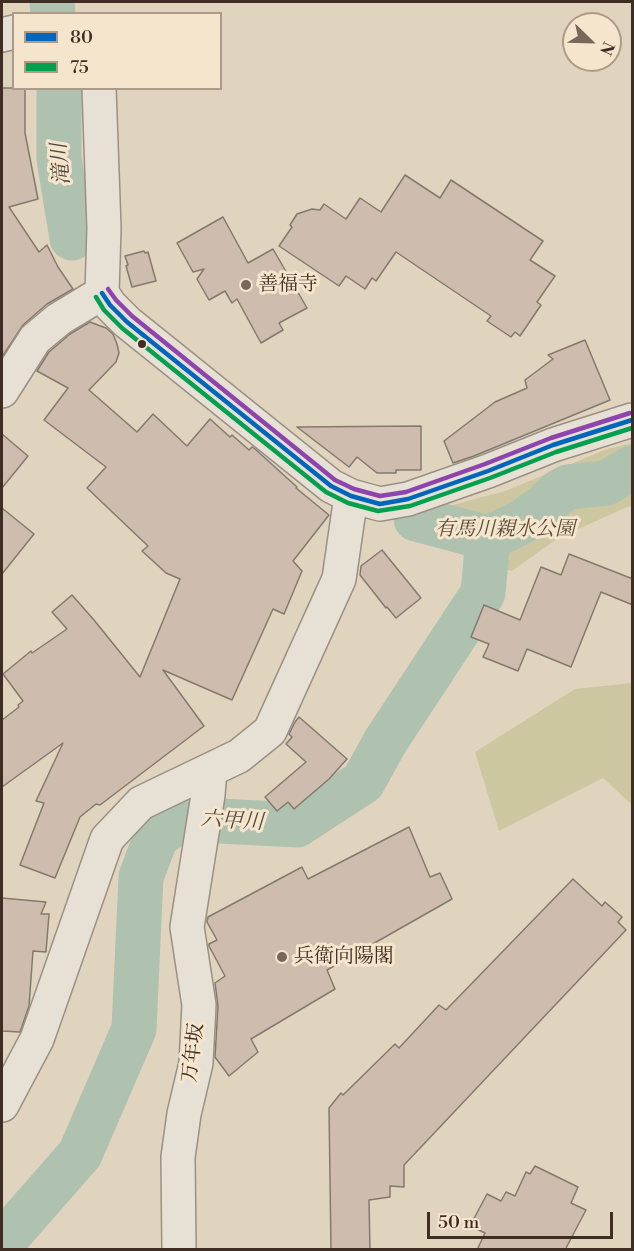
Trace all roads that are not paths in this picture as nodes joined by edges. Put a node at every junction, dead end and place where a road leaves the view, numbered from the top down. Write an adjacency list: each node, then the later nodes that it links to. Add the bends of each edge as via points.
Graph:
1 (99, 90): 2 (street)
2 (102, 293): 3 (street, via 35,339); 5 (street, via 127,322 331,486)
3 (2, 391)
4 (633, 420): 5 (street, via 488,471)
5 (380, 500): 6 (street, via 339,579 270,731)
6 (209, 782): 7 (street, via 141,803 107,839 37,1039); 8 (street, 万年坂, via 186,927 199,1005 196,1063 178,1157)
7 (2, 1105)
8 (179, 1250)

